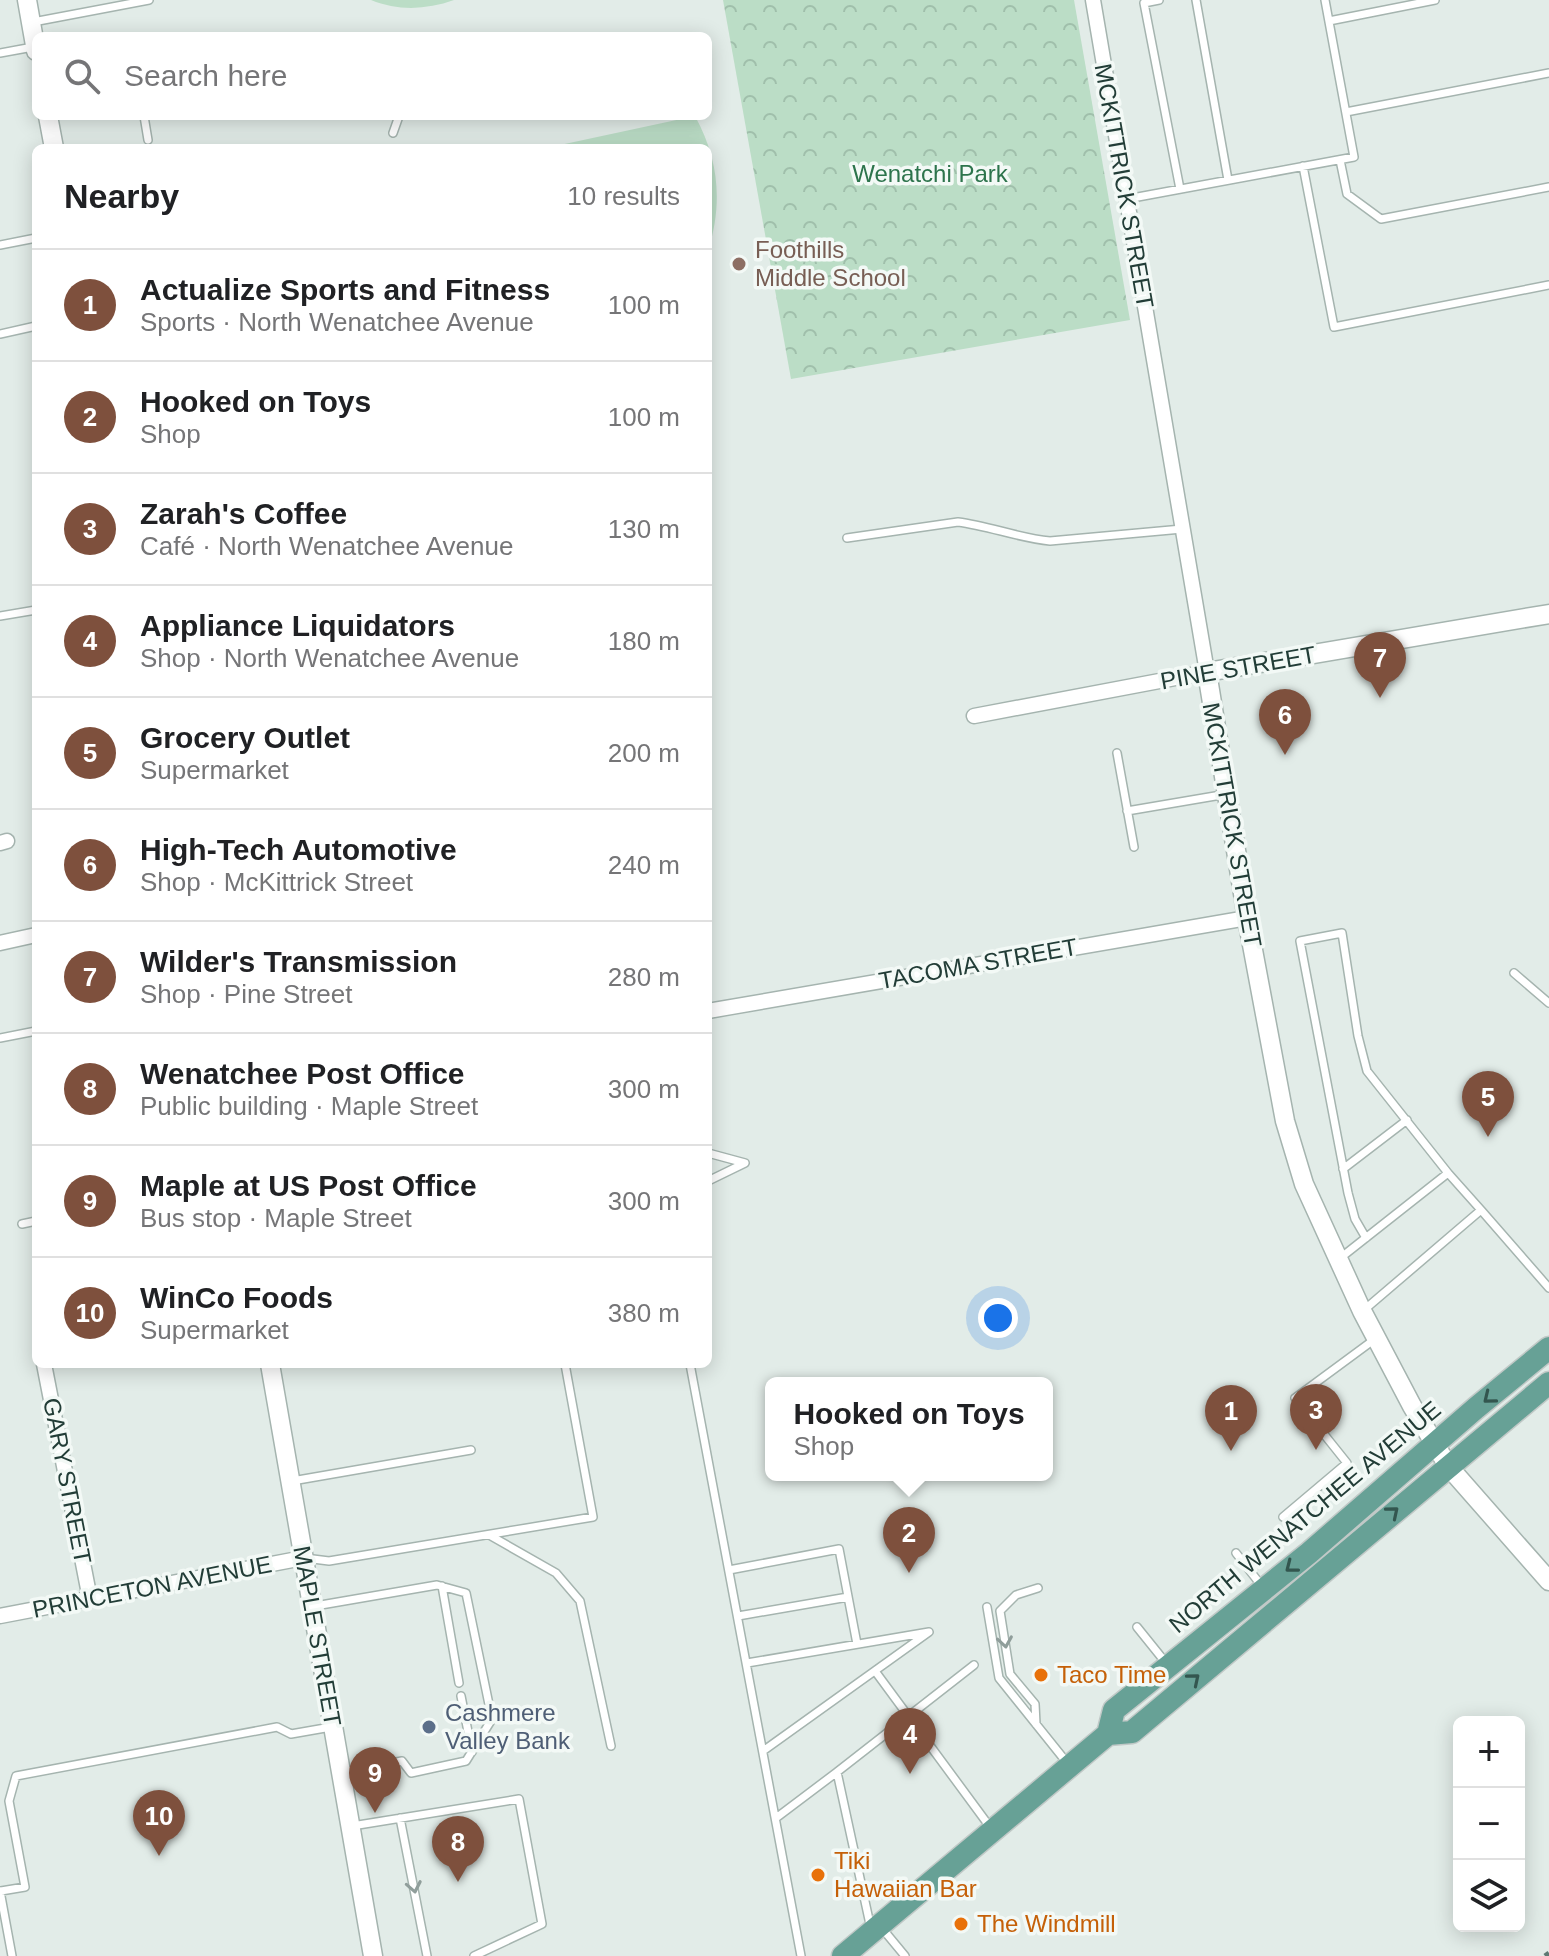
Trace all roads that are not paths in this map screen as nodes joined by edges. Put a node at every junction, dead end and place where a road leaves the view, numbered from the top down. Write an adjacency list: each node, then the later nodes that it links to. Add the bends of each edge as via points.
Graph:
1 (27, 0): 9 (street)
2 (149, 0): 9 (lane)
3 (1093, 0): 26 (street, MCKITTRICK STREET)
4 (1159, 0): 25 (lane, via 1144,3)
5 (1196, 0): 23 (lane)
6 (1325, 0): 8 (lane)
7 (1435, 0): 8 (lane)
8 (1329, 21): 14 (lane)
9 (31, 22): 10 (street)
10 (33, 32)
11 (32, 49): 12 (lane)
12 (0, 53)
13 (1549, 73): 14 (lane)
14 (1346, 112): 21 (lane, via 1354,157)
15 (49, 120): 20 (street)
16 (145, 120): 19 (lane)
17 (398, 120): 18 (lane)
18 (393, 133)
19 (148, 140)
20 (53, 144)
21 (1340, 160): 22 (lane); 24 (lane, via 1347,194 1381,219)
22 (1303, 166): 23 (lane); 29 (lane, via 1334,327)
23 (1228, 180): 25 (lane)
24 (1549, 187)
25 (1180, 189): 26 (lane)
26 (1127, 199): 32 (street, MCKITTRICK STREET)
27 (32, 239): 28 (lane)
28 (0, 245)
29 (1549, 285)
30 (32, 327): 31 (lane)
31 (0, 334)
32 (1182, 529): 33 (lane, via 1050,541 958,522); 37 (street, MCKITTRICK STREET)
33 (847, 538)
34 (32, 611): 36 (lane)
35 (1549, 614): 37 (street, PINE STREET)
36 (0, 616)
37 (1207, 672): 38 (street, PINE STREET); 40 (street, MCKITTRICK STREET)
38 (974, 716)
39 (1117, 753): 41 (lane)
40 (1227, 794): 41 (lane); 43 (street, MCKITTRICK STREET)
41 (1127, 811): 42 (lane)
42 (1134, 847)
43 (1247, 918): 48 (street, TACOMA STREET); 60 (street, MCKITTRICK STREET, via 1285,1121 1304,1184)
44 (32, 936): 45 (street)
45 (0, 943)
46 (1514, 973): 47 (lane)
47 (1549, 1003)
48 (712, 1010)
49 (32, 1032): 50 (lane)
50 (0, 1038)
51 (1407, 1120): 53 (lane); 53 (lane, via 1367,1071 1362,1057 1342,933 1300,941); 54 (lane)
52 (712, 1154): 55 (lane, via 745,1163)
53 (1343, 1169): 59 (lane, via 1355,1219)
54 (1448, 1173): 56 (lane); 59 (lane)
55 (712, 1179)
56 (1481, 1210): 61 (lane); 62 (lane)
57 (32, 1222): 58 (lane)
58 (22, 1224)
59 (1366, 1238): 60 (lane)
60 (1337, 1261): 62 (street, MCKITTRICK STREET)
61 (1549, 1288)
62 (1362, 1311): 63 (street, MCKITTRICK STREET)
63 (1377, 1338): 70 (street, MCKITTRICK STREET); 74 (lane, via 1295,1398 1347,1463)
64 (1549, 1348): 70 (main road, NORTH WENATCHEE AVENUE, one-way to 70)
65 (45, 1368): 84 (street, GARY STREET)
66 (271, 1368): 73 (street, MAPLE STREET)
67 (566, 1368): 75 (lane, via 593,1517)
68 (691, 1368): 78 (lane)
69 (1549, 1383): 72 (main road, NORTH WENATCHEE AVENUE)
70 (1435, 1444): 72 (street, MCKITTRICK STREET); 82 (main road, NORTH WENATCHEE AVENUE, one-way to 82)
71 (471, 1450): 73 (lane)
72 (1448, 1466): 79 (street, MCKITTRICK STREET); 100 (main road, NORTH WENATCHEE AVENUE, one-way to 72, via 1132,1732)
73 (289, 1481): 77 (street, MAPLE STREET)
74 (1283, 1517)
75 (491, 1536): 77 (lane, via 329,1561); 101 (lane, via 556,1573 580,1601)
76 (1236, 1553): 82 (lane)
77 (303, 1558): 84 (street, PRINCETON AVENUE); 85 (street, MAPLE STREET)
78 (729, 1570): 83 (lane, via 839,1549); 88 (lane)
79 (1549, 1581)
80 (442, 1586): 85 (lane); 95 (lane); 103 (lane, via 466,1593 492,1719)
81 (1038, 1588): 98 (lane, one-way to 98, via 1016,1595 1000,1611 1010,1674 1035,1704)
82 (1264, 1589): 93 (main road, NORTH WENATCHEE AVENUE)
83 (848, 1597): 88 (lane); 90 (lane)
84 (90, 1599): 87 (street, PRINCETON AVENUE)
85 (312, 1606): 99 (street, MAPLE STREET)
86 (987, 1607): 98 (lane, via 999,1678)
87 (0, 1616)
88 (738, 1616): 91 (lane)
89 (1137, 1627): 93 (lane)
90 (857, 1644): 91 (lane); 94 (lane, via 929,1632)
91 (747, 1663): 102 (lane)
92 (974, 1665): 97 (lane)
93 (1168, 1666): 100 (main road, NORTH WENATCHEE AVENUE, via 1114,1710)
94 (875, 1671): 97 (lane); 102 (lane)
95 (459, 1683)
96 (461, 1696): 103 (lane)
97 (910, 1715): 105 (lane); 110 (lane)
98 (1036, 1725): 104 (lane)
99 (334, 1727): 106 (street, MAPLE STREET); 111 (lane, via 291,1734 277,1727 16,1776 9,1801 25,1887)
100 (1108, 1734): 104 (main road, NORTH WENATCHEE AVENUE)
101 (611, 1746)
102 (763, 1751): 108 (lane)
103 (472, 1752): 106 (lane, via 466,1761 411,1773 402,1761)
104 (1070, 1766): 110 (main road, NORTH WENATCHEE AVENUE)
105 (837, 1772): 108 (lane); 112 (lane)
106 (341, 1773): 109 (street, MAPLE STREET)
107 (400, 1818): 109 (lane); 115 (lane, one-way to 115); 116 (lane, via 519,1799 542,1924)
108 (776, 1818): 117 (lane)
109 (350, 1827): 114 (street, MAPLE STREET)
110 (992, 1830): 112 (main road, NORTH WENATCHEE AVENUE)
111 (1, 1891): 113 (lane)
112 (875, 1928): 118 (main road, NORTH WENATCHEE AVENUE); 119 (lane)
113 (12, 1956)
114 (373, 1956)
115 (427, 1956)
116 (474, 1956)
117 (801, 1956)
118 (843, 1956)
119 (905, 1956)

